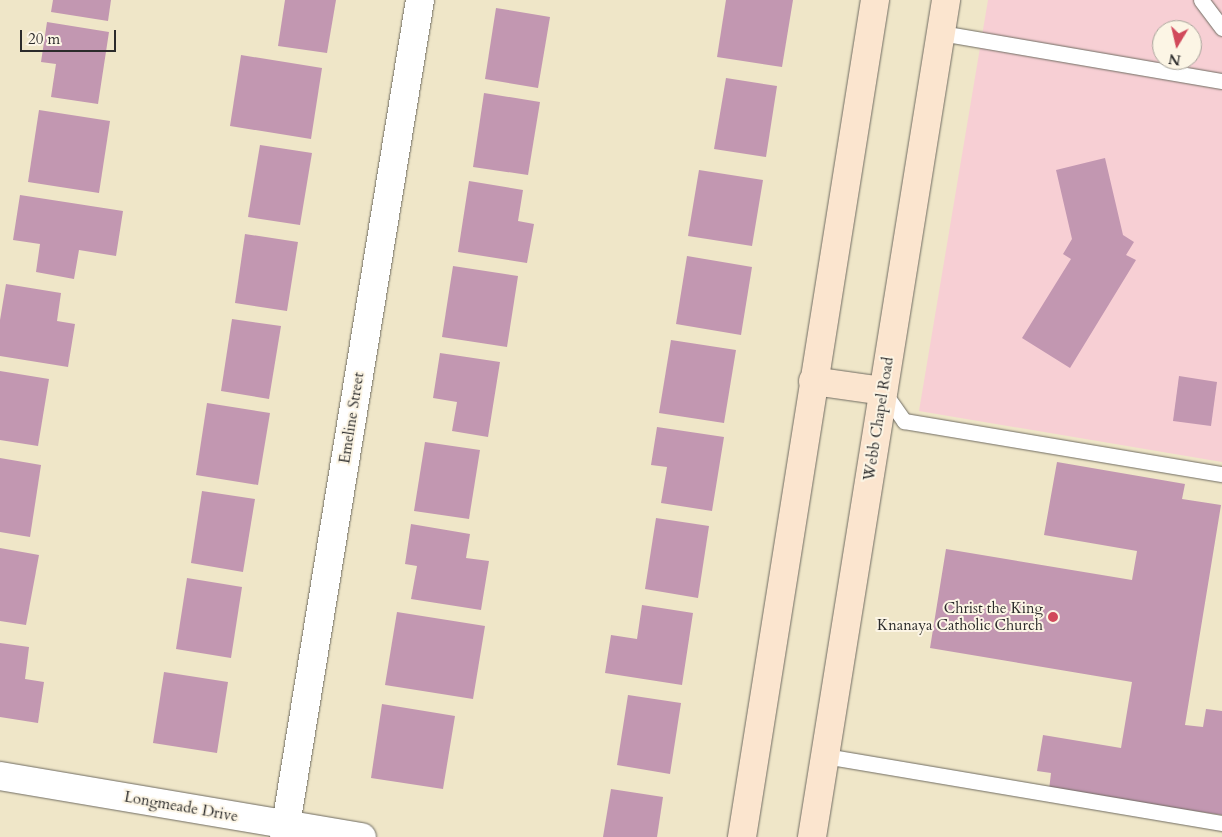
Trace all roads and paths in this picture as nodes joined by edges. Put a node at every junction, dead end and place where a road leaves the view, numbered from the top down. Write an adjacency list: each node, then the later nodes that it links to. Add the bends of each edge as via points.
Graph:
1 (420, 0): 14 (street, Emeline Street)
2 (875, 0): 8 (main road)
3 (946, 0): 6 (main road, Webb Chapel Road)
4 (1201, 0): 5 (lane)
5 (1222, 28)
6 (941, 32): 7 (lane); 9 (main road, Webb Chapel Road)
7 (1222, 81)
8 (813, 381): 9 (main road); 16 (main road)
9 (884, 391): 10 (lane, via 904,421); 11 (main road, Webb Chapel Road)
10 (1222, 474)
11 (825, 756): 13 (lane); 17 (main road, Webb Chapel Road)
12 (0, 776): 14 (street, Longmeade Drive)
13 (1222, 823)
14 (285, 831): 15 (street, Longmeade Drive)
15 (362, 837)
16 (742, 837)
17 (812, 837)

